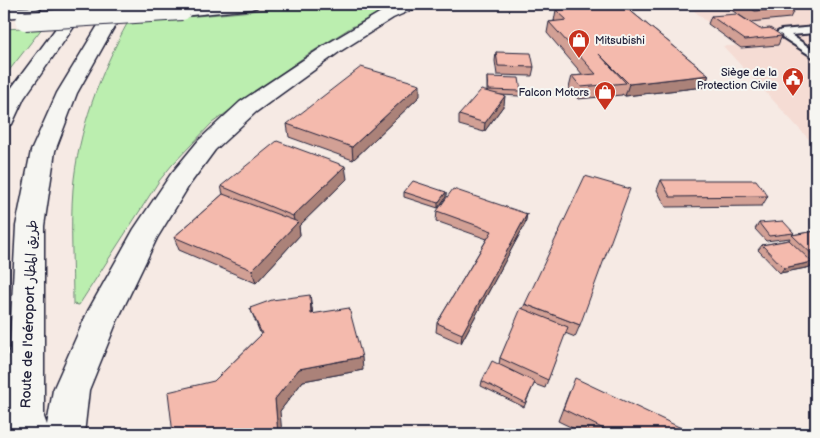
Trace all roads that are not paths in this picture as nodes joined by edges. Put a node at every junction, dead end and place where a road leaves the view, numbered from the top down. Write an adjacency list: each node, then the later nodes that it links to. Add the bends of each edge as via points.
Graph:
1 (82, 4): 11 (highway)
2 (119, 4): 12 (highway, Route de l'aéroport طريق المطار, via 67,93 43,151 30,226 25,417)
3 (155, 4): 7 (highway)
4 (251, 4): 7 (highway, bridge, via 182,11)
5 (412, 4): 13 (highway, via 387,15 318,58 248,107 207,145 144,236 100,321 72,390)
6 (4, 13): 7 (highway)
7 (30, 17): 8 (highway)
8 (4, 22)
9 (816, 30): 10 (lane, via 781,33)
10 (816, 56)
11 (4, 119)
12 (30, 434)
13 (65, 434)

